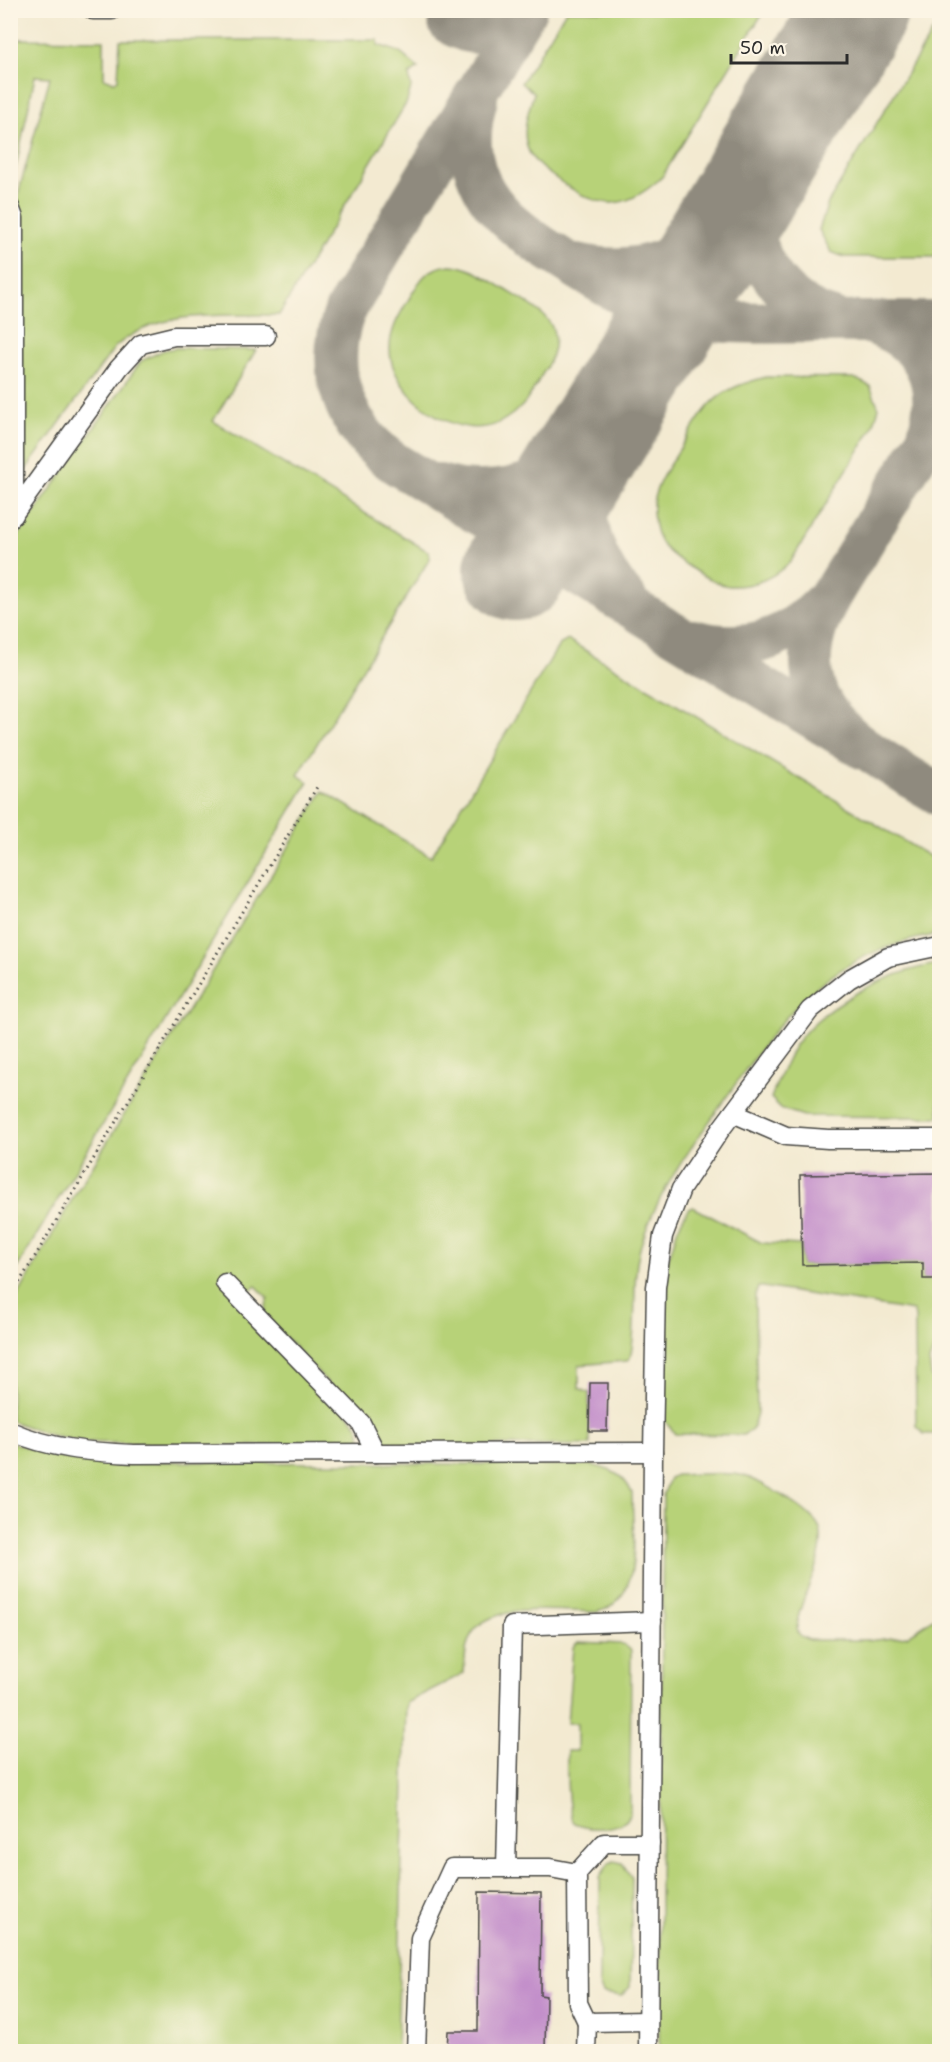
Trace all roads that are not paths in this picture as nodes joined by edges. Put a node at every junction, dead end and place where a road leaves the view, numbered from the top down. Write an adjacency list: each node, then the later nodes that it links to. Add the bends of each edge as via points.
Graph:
1 (93, 10): 2 (street)
2 (112, 11)
3 (10, 207): 5 (street, via 14,218)
4 (266, 336): 5 (street, via 174,336 141,344 119,368)
5 (12, 517)
6 (939, 946): 7 (street, via 888,957 849,979 810,1010)
7 (733, 1113): 8 (street, via 786,1136); 11 (street, via 681,1189 663,1236 657,1287)
8 (939, 1139)
9 (225, 1283): 12 (street, via 362,1423)
10 (10, 1431): 12 (street, via 39,1444 83,1451)
11 (653, 1452): 12 (street); 13 (street)
12 (376, 1453)
13 (652, 1621): 14 (street); 15 (street, via 512,1626)
14 (650, 1843): 16 (street, via 604,1843); 17 (street)
15 (506, 1868): 16 (street, via 550,1868); 19 (street, via 452,1868 420,1938)
16 (577, 1873): 18 (street, via 578,2003)
17 (648, 2021): 18 (street); 21 (street)
18 (587, 2022): 20 (street)
19 (416, 2052)
20 (586, 2052)
21 (648, 2052)

